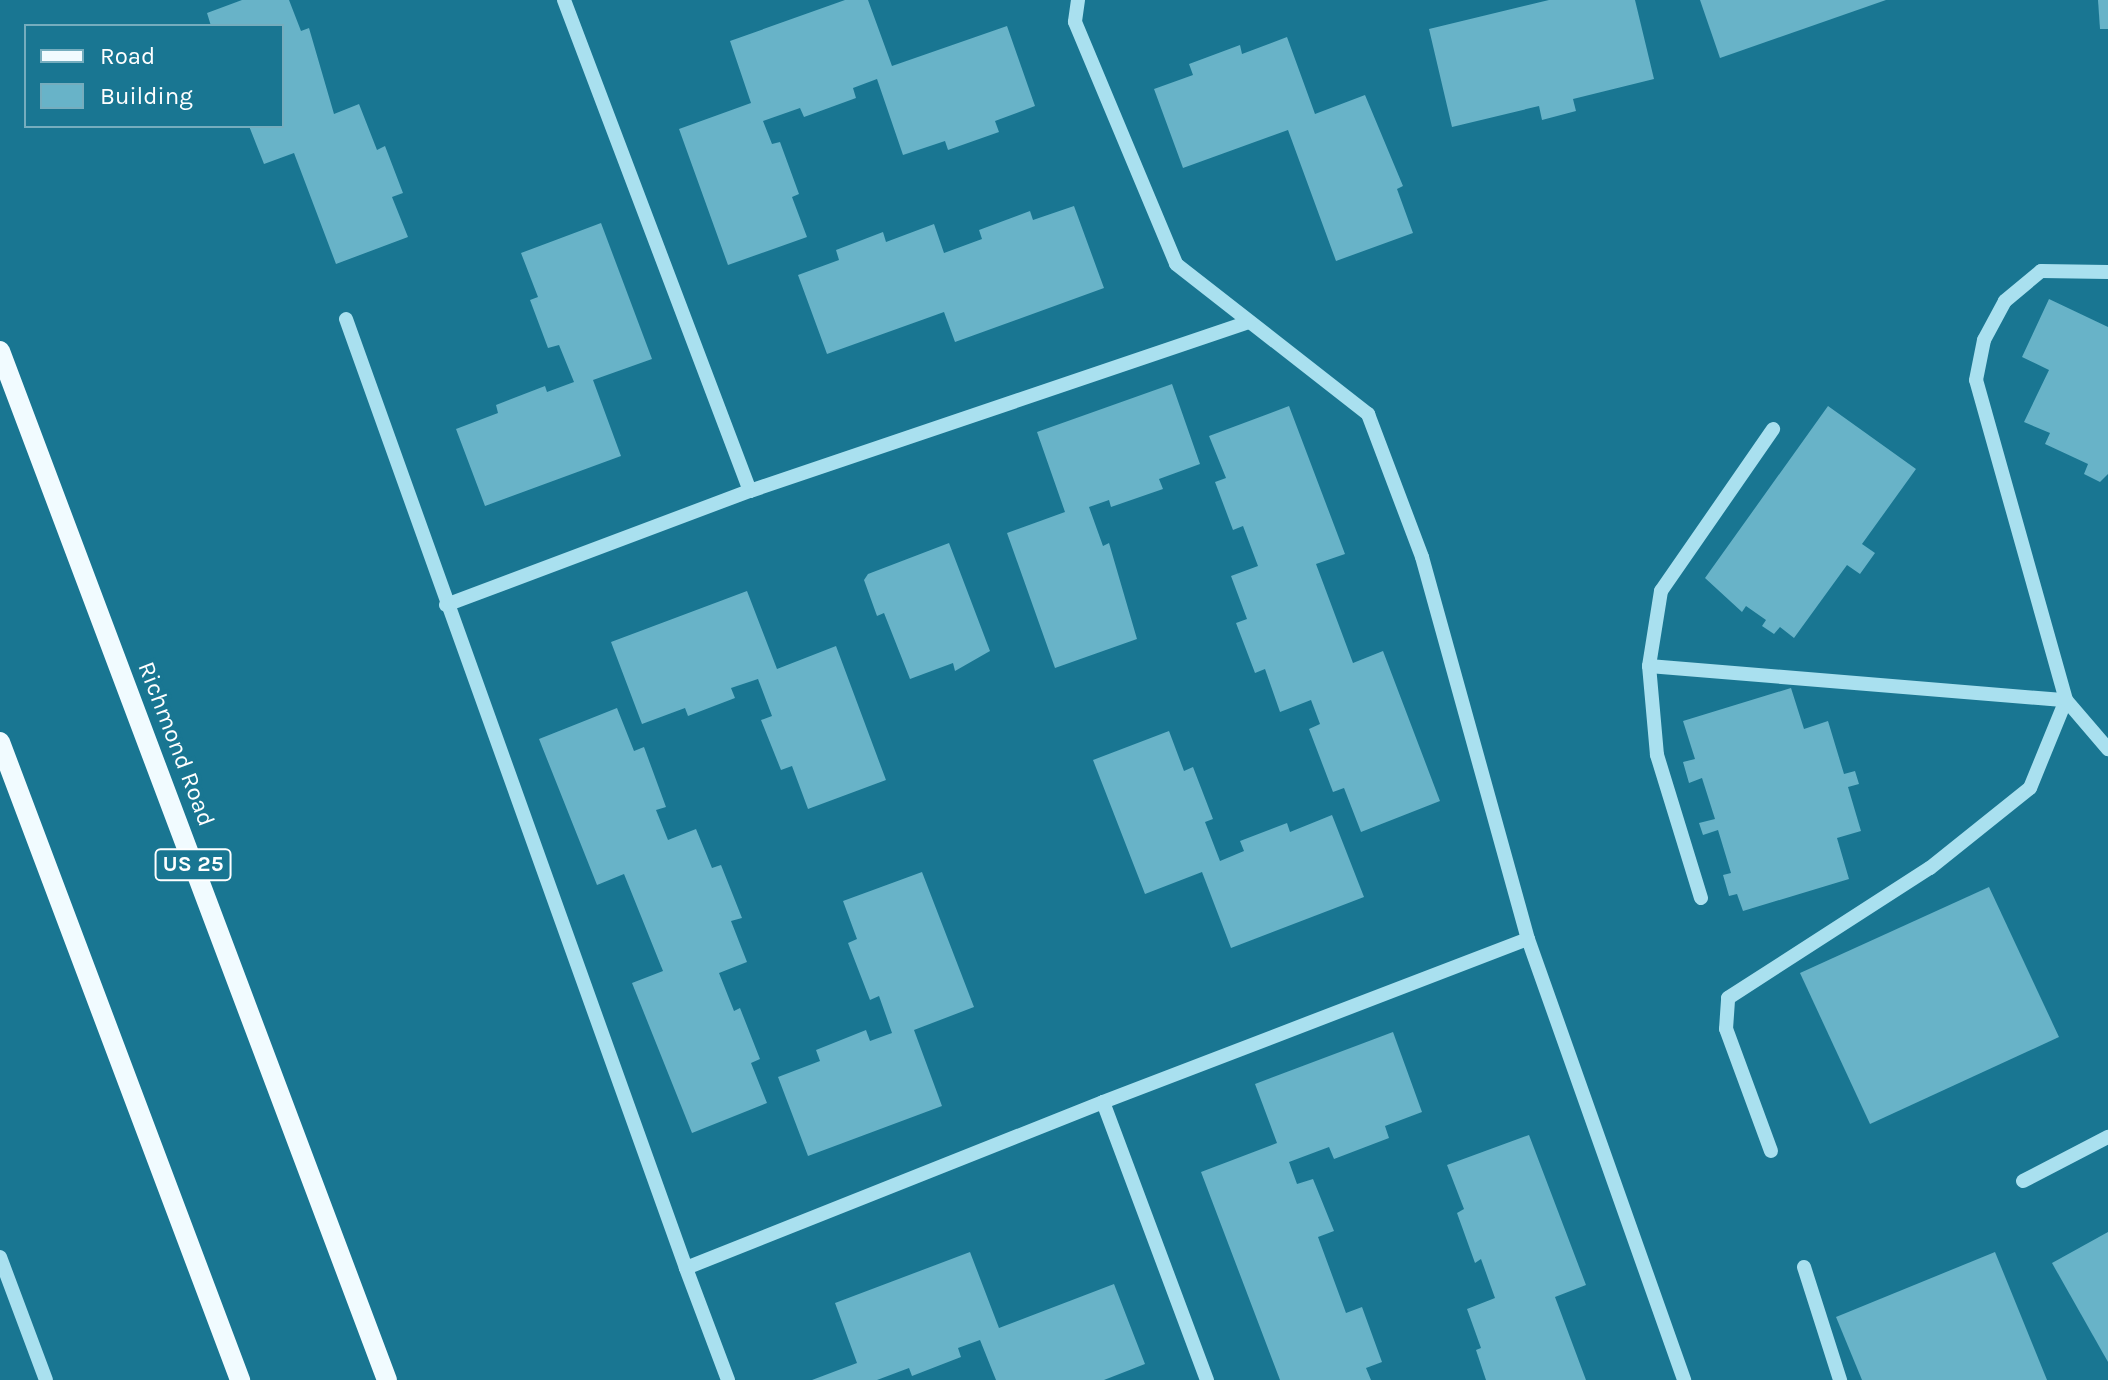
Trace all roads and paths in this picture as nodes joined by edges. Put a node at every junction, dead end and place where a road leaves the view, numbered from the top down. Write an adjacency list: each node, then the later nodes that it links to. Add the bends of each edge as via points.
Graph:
1 (564, 0): 8 (street)
2 (1078, 0): 5 (street, via 1075,22 1176,264)
3 (2108, 272): 11 (street, via 2041,271 2005,301 1984,340 1976,380)
4 (346, 319): 9 (street)
5 (1249, 322): 8 (street); 15 (street, via 1368,414 1422,557)
6 (0, 351): 25 (main road, Richmond Road / US 25)
7 (1773, 429): 10 (street, via 1661,591)
8 (750, 491): 9 (street)
9 (446, 605): 22 (street)
10 (1649, 666): 11 (street); 14 (street, via 1657,755)
11 (2066, 700): 13 (street); 18 (street, via 2030,788 1930,868 1728,998 1726,1029)
12 (0, 742): 24 (main road)
13 (2108, 749)
14 (1701, 898)
15 (1528, 939): 16 (street); 28 (street)
16 (1103, 1102): 22 (street); 27 (street)
17 (2108, 1137): 19 (street)
18 (1771, 1151)
19 (2023, 1181)
20 (0, 1257): 23 (street)
21 (1804, 1267): 29 (street)
22 (686, 1268): 26 (street)
23 (46, 1380)
24 (240, 1380)
25 (387, 1380)
26 (728, 1380)
27 (1207, 1380)
28 (1684, 1380)
29 (1840, 1380)

